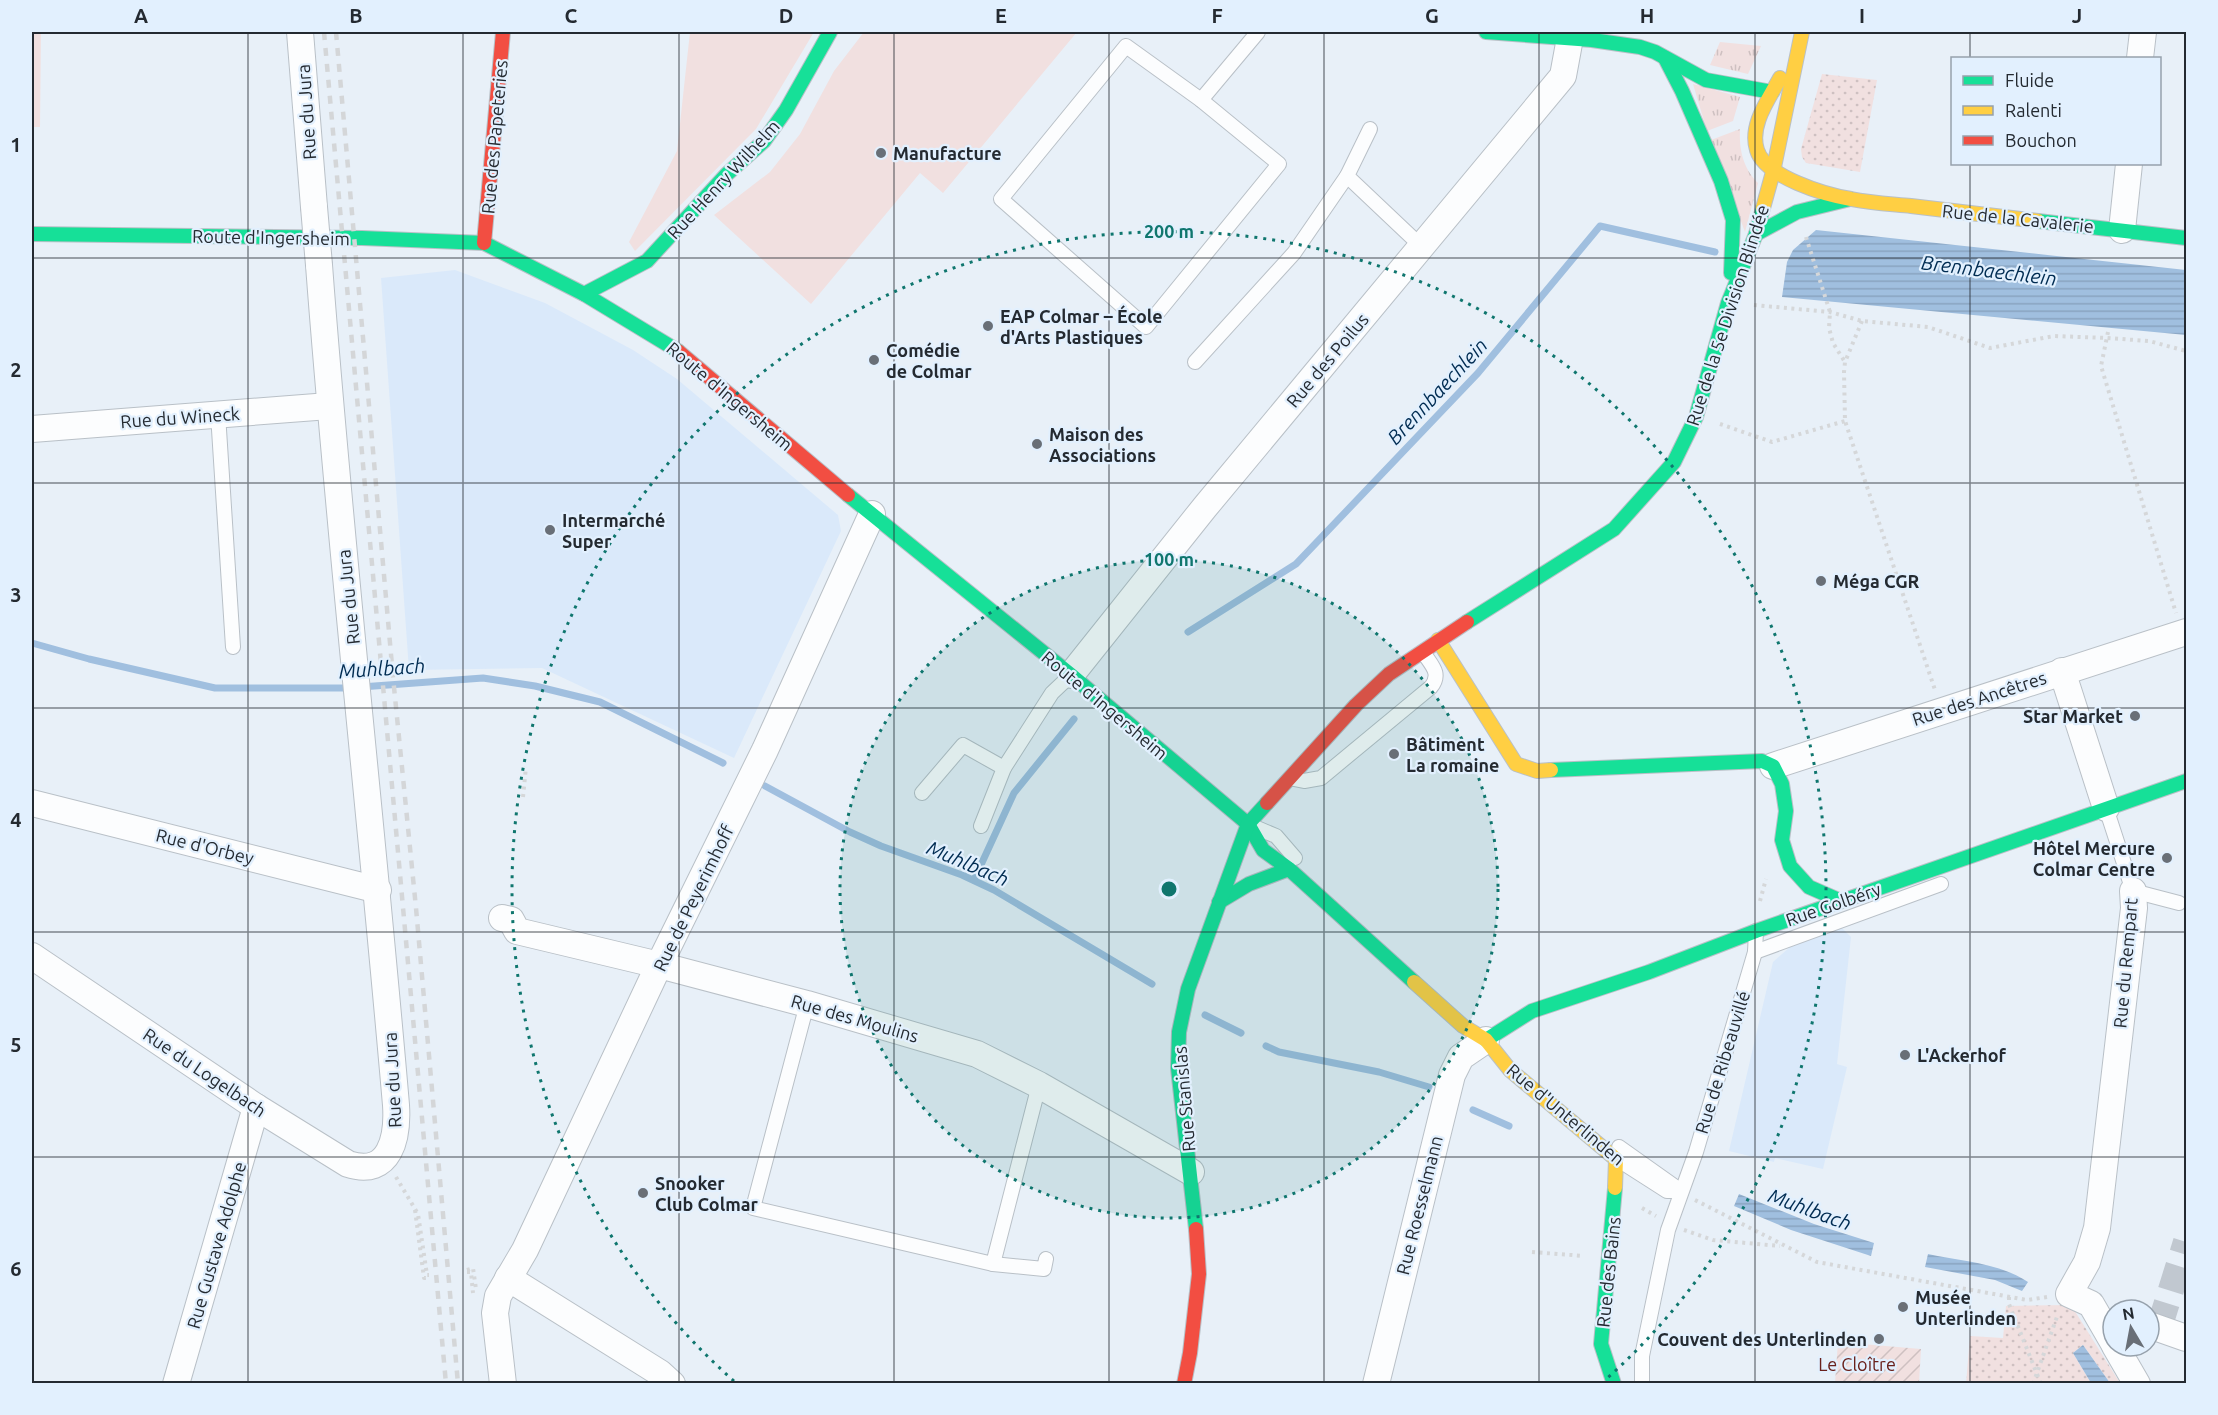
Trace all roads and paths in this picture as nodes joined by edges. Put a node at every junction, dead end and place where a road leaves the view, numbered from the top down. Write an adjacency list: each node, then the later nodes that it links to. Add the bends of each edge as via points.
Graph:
1 (300, 32): 41 (street, Rue du Jura, bridge)
2 (503, 32): 26 (main road, Rue des Papeteries)
3 (830, 32): 28 (main road, Rue Henry Wilhelm, via 764,141 727,174)
4 (1123, 32): 11 (lane)
5 (1258, 32): 15 (lane)
6 (1486, 32): 8 (main road)
7 (2143, 32): 12 (street)
8 (1523, 33): 9 (main road)
9 (1585, 37): 13 (main road, via 1640,47); 27 (street, Rue des Poilus, via 1563,76)
10 (1801, 38): 14 (main road, Rue de la 5e Division Blindée); 18 (main road, Rue de la 5e Division Blindée)
11 (1126, 46): 15 (lane); 15 (lane, via 1001,200 1146,327 1279,164)
12 (2140, 57)
13 (1665, 58): 14 (main road, via 1706,80); 31 (main road, via 1721,181 1733,220)
14 (1772, 93): 18 (main road, Rue de la 5e Division Blindée, via 1755,139 1762,163)
15 (1201, 100)
16 (1370, 129): 19 (lane)
17 (2129, 165): 22 (street)
18 (1773, 171): 20 (main road, Rue de la Cavalerie); 24 (main road, Rue de la 5e Division Blindée)
19 (1347, 176): 27 (lane); 39 (lane, via 1293,253)
20 (1850, 199): 22 (main road, Rue de la Cavalerie); 24 (main road, Rue de la Cavalerie, via 1797,212)
21 (1803, 227): 33 (path)
22 (2122, 230): 25 (main road, Rue de la Cavalerie)
23 (32, 234): 26 (main road, Route d'Ingersheim)
24 (1756, 234): 31 (main road, Rue de la 5e Division Blindée)
25 (2187, 238)
26 (484, 243): 30 (main road, Route d'Ingersheim)
27 (1421, 246): 52 (street, Rue des Poilus)
28 (647, 261): 29 (main road, Rue Henry Wilhelm); 30 (main road, Rue Henry Wilhelm)
29 (642, 279)
30 (584, 294): 35 (main road, Route d'Ingersheim)
31 (1728, 303): 33 (path); 43 (main road, Rue de la 5e Division Blindée)
32 (638, 307): 35 (main road)
33 (1830, 312): 34 (path); 40 (path, via 1833,343)
34 (1862, 321): 37 (path, via 1928,327 1990,348 2054,336); 40 (path)
35 (639, 326): 46 (main road, Route d'Ingersheim, via 671,345)
36 (2108, 332): 37 (path)
37 (2107, 338): 38 (path, via 2149,341); 47 (path, via 2101,366)
38 (2187, 351)
39 (1195, 362)
40 (1845, 362): 44 (path)
41 (329, 406): 42 (street, Rue du Wineck); 69 (street, Rue du Jura)
42 (218, 414): 45 (street, Rue du Wineck); 49 (lane)
43 (1696, 417): 44 (path, via 1772,442); 48 (main road, Rue de la 5e Division Blindée, via 1674,462 1614,529)
44 (1845, 421): 53 (path)
45 (32, 429)
46 (872, 514): 52 (main road, Route d'Ingersheim); 78 (street, Rue de Peyerimhoff, via 765,750)
47 (2182, 626): 51 (street, Rue des Ancêtres, via 2122,654)
48 (1438, 640): 50 (main road, Rue de la 5e Division Blindée); 54 (main road, via 1516,764 1537,771 1762,761)
49 (233, 647)
50 (1422, 651): 57 (main road, Rue de la 5e Division Blindée, via 1389,674 1356,705); 57 (lane, via 1437,673 1431,687 1321,778)
51 (2062, 671): 53 (street, Rue des Ancêtres); 63 (street, Rue du Rempart)
52 (1071, 675): 56 (lane, via 1052,693); 64 (main road, Route d'Ingersheim)
53 (1942, 710): 54 (street, Rue des Ancêtres)
54 (1773, 766): 71 (main road, via 1782,784 1786,811 1782,840 1790,866 1809,887)
55 (526, 767): 60 (path)
56 (1004, 768): 59 (lane, via 963,745); 65 (lane)
57 (1289, 778): 64 (main road, Rue de la 5e Division Blindée)
58 (2187, 781): 63 (main road, Rue Golbéry)
59 (922, 793)
60 (523, 797)
61 (32, 803): 69 (street, Rue d'Orbey)
62 (2143, 811): 63 (lane, Rue Golbéry)
63 (2108, 815): 66 (lane, Rue Golbéry); 70 (lane, Rue du Rempart); 71 (main road, Rue Golbéry)
64 (1248, 824): 67 (main road, Route d'Ingersheim, via 1263,850); 72 (main road, Rue Stanislas); 80 (lane, Route d'Ingersheim, via 1276,836 1305,869 1469,1016)
65 (981, 826)
66 (2066, 838)
67 (1289, 869): 72 (main road, via 1249,884); 80 (main road, Route d'Ingersheim, via 1463,1026)
68 (1954, 879): 76 (lane, Rue Golbéry)
69 (378, 890): 83 (street, Rue du Jura, via 398,1123)
70 (2133, 891): 73 (lane); 94 (street, Rue du Rempart, via 2097,1228 2087,1262)
71 (1841, 901): 75 (main road, Rue Golbéry)
72 (1219, 902): 85 (main road, Rue Stanislas, via 1188,989 1179,1032 1180,1088)
73 (2179, 903)
74 (502, 918): 78 (street, Rue des Moulins, via 511,920 517,932)
75 (1756, 931): 76 (lane, Rue de Ribeauvillé); 80 (main road, Rue Golbéry, via 1532,1011)
76 (1755, 952): 86 (lane, Rue de Ribeauvillé)
77 (33, 964): 82 (street, Rue du Logelbach)
78 (659, 965): 79 (street, Rue des Moulins); 92 (street, Rue de Peyerimhoff, via 525,1250)
79 (807, 1004): 81 (street, Rue des Moulins, via 977,1054); 90 (lane, via 753,1208)
80 (1486, 1040): 84 (main road, Rue d'Unterlinden, via 1510,1070); 86 (lane, Rue d'Unterlinden, via 1518,1060 1625,1153); 104 (street, Rue Roesselmann, via 1461,1057 1452,1075)
81 (1040, 1085): 85 (street, Rue des Moulins); 90 (lane)
82 (256, 1107): 83 (street, Rue du Logelbach, via 348,1164 360,1168); 100 (street, Rue Gustave Adolphe)
83 (385, 1159): 91 (path, via 415,1209 424,1278)
84 (1617, 1159): 86 (lane, Rue d'Unterlinden, via 1667,1191); 88 (main road, Rue des Bains)
85 (1191, 1172): 103 (main road, Rue Stanislas, via 1198,1274)
86 (1681, 1191): 93 (path, via 1817,1262); 106 (lane, via 1665,1242 1642,1356)
87 (1532, 1252): 88 (path)
88 (1608, 1258): 105 (main road, Rue des Bains, via 1601,1344)
89 (1046, 1259): 90 (lane, via 1044,1269)
90 (993, 1264)
91 (429, 1276)
92 (508, 1278): 101 (street, Rue de Peyerimhoff, via 498,1296 495,1313); 102 (street)
93 (2009, 1297): 94 (path); 99 (path)
94 (2084, 1304): 95 (street); 99 (path)
95 (2101, 1326)
96 (2161, 1329): 97 (street)
97 (2187, 1338)
98 (2122, 1358): 109 (street)
99 (2037, 1371): 107 (path); 108 (path)
100 (176, 1383)
101 (503, 1383)
102 (672, 1383)
103 (1184, 1383)
104 (1376, 1383)
105 (1614, 1383)
106 (1642, 1383)
107 (2032, 1383)
108 (2041, 1383)
109 (2137, 1383)

